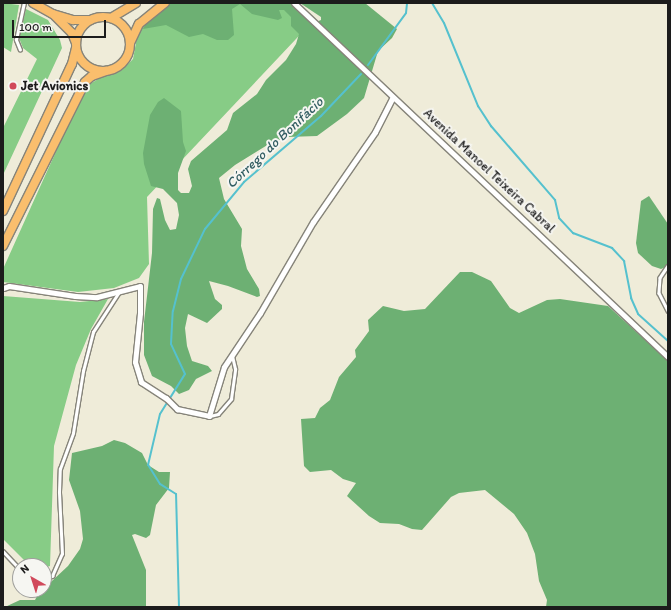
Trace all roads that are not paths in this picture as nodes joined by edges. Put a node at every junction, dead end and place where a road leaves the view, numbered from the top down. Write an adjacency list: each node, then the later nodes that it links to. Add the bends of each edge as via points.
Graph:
1 (24, 3): 11 (lane, via 16,40)
2 (33, 3): 6 (main road)
3 (136, 3): 7 (main road)
4 (165, 3): 9 (main road, via 139,24)
5 (294, 3): 13 (street, Avenida Manoel Teixeira Cabral)
6 (53, 14): 8 (main road, via 73,20); 10 (main road, via 72,33)
7 (112, 18): 8 (main road); 9 (main road, via 125,28)
8 (90, 20): 10 (main road, via 80,30)
9 (130, 44): 12 (main road, via 125,59)
10 (76, 46): 12 (main road, via 78,56 90,68); 14 (main road, via 72,64)
11 (20, 50)
12 (106, 71): 15 (main road, via 92,76 85,82)
13 (394, 96): 20 (street, via 375,132 313,222); 21 (street, Avenida Manoel Teixeira Cabral)
14 (3, 211)
15 (3, 246)
16 (668, 266): 19 (lane, via 660,278 659,293)
17 (3, 288): 18 (street, via 9,286 97,297)
18 (119, 292): 22 (street, via 140,286 135,362 141,382 166,398 177,409); 25 (lane, via 93,332 73,433 60,469 58,492 62,554)
19 (668, 311)
20 (232, 355): 22 (street, via 224,367); 22 (lane, via 236,369 231,399 218,414)
21 (668, 357)
22 (209, 416)
23 (3, 552): 24 (lane)
24 (12, 561)
25 (52, 576)

